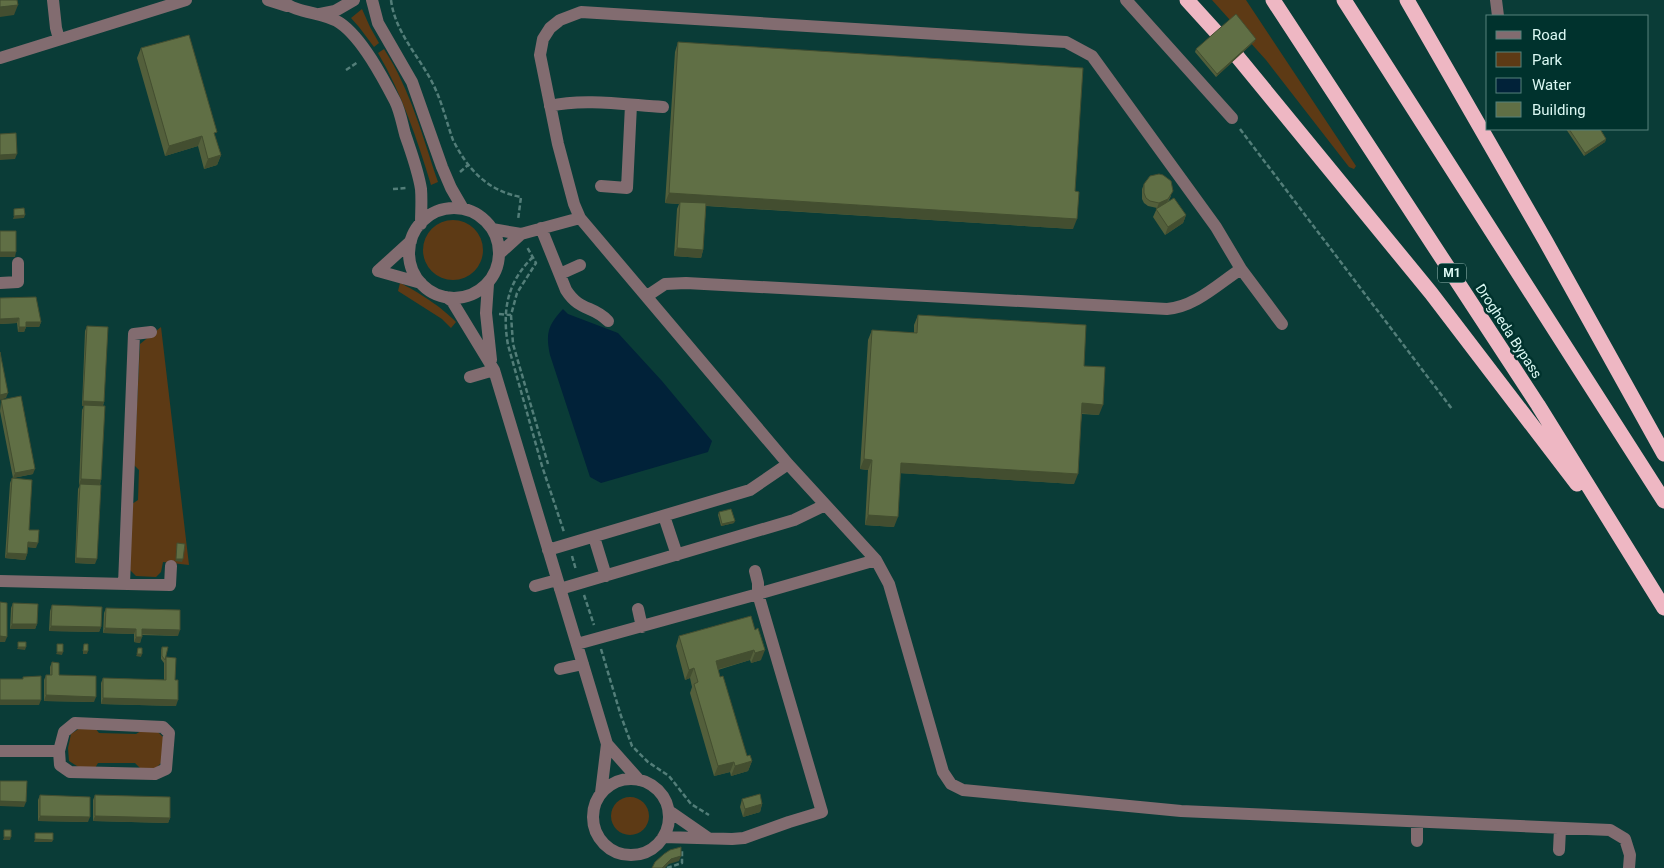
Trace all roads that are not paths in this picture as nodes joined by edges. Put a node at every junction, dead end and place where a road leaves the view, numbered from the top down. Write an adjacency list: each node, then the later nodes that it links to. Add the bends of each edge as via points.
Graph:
1 (53, 0): 16 (street)
2 (186, 0): 16 (street)
3 (268, 0): 13 (street)
4 (281, 0): 13 (street)
5 (354, 0): 14 (street, via 335,11)
6 (372, 0): 23 (street, via 378,23 412,82 442,167)
7 (1126, 0): 21 (street)
8 (1187, 0): 51 (highway, via 1431,293)
9 (1273, 0): 51 (highway, Drogheda Bypass / M1, via 1538,405)
10 (1344, 0): 47 (highway)
11 (1407, 0): 45 (highway)
12 (1496, 0): 15 (street)
13 (294, 9): 14 (street)
14 (317, 14): 25 (street, via 340,23 354,35 396,103 420,187)
15 (1498, 15)
16 (59, 38): 17 (street)
17 (0, 58)
18 (631, 105): 19 (street, via 579,102); 20 (street); 22 (street, via 627,188)
19 (550, 106): 24 (street); 33 (street, via 540,55 543,39 560,20 580,12 1066,42 1092,56 1216,227)
20 (663, 107)
21 (1232, 118)
22 (601, 186)
23 (462, 207): 25 (street, via 432,214); 27 (street, via 484,219)
24 (580, 218): 26 (street); 38 (street)
25 (421, 224): 29 (street)
26 (541, 228): 28 (street); 34 (street)
27 (492, 229): 28 (street); 30 (street)
28 (521, 234): 30 (street)
29 (411, 241): 36 (street, via 413,270); 36 (street, via 378,271)
30 (500, 254): 37 (street)
31 (18, 263): 35 (street, via 18,282)
32 (580, 264): 34 (street)
33 (1241, 269): 38 (street, via 1188,304 1172,308 686,283 665,284); 41 (street)
34 (560, 274): 40 (street, via 575,302)
35 (0, 283)
36 (420, 283): 39 (street)
37 (488, 284): 39 (street, via 468,295); 43 (street, via 486,313)
38 (647, 296): 46 (street)
39 (446, 297): 43 (street, via 452,301)
40 (608, 320)
41 (1282, 324)
42 (151, 332): 59 (street, via 134,334)
43 (493, 368): 44 (street); 52 (street)
44 (470, 377)
45 (1664, 454)
46 (788, 464): 48 (street); 49 (street, via 750,490)
47 (1664, 501)
48 (825, 505): 53 (street, via 794,520); 54 (street)
49 (664, 516): 50 (street); 53 (street)
50 (594, 537): 52 (street); 57 (street)
51 (1626, 549): 63 (highway, Drogheda Bypass / M1)
52 (548, 550): 60 (street)
53 (677, 555): 57 (street)
54 (876, 560): 62 (street); 75 (street, via 890,584 943,772 951,784 963,790 1181,811)
55 (171, 566): 59 (street, via 170,585)
56 (755, 571): 62 (street)
57 (606, 576): 60 (street, via 580,583)
58 (0, 581): 59 (street)
59 (124, 584)
60 (558, 584): 61 (street); 66 (street)
61 (535, 586)
62 (758, 594): 65 (street); 78 (street, via 822,812 744,838)
63 (1664, 608)
64 (638, 609): 65 (street)
65 (642, 627): 66 (street)
66 (577, 644): 67 (street)
67 (583, 664): 68 (street); 69 (street)
68 (560, 669)
69 (607, 744): 72 (street); 73 (street)
70 (0, 751): 71 (street)
71 (59, 751): 71 (street, via 60,765 70,772 155,774 166,769 169,733 163,727 75,723 64,732)
72 (639, 780): 73 (street, via 618,781); 74 (street, via 659,791)
73 (601, 794): 77 (street, via 593,816 601,840 609,848 633,855 656,846)
74 (669, 810): 77 (street); 78 (street)
75 (1417, 823): 76 (street); 79 (street)
76 (1560, 829): 80 (street); 81 (street, via 1610,830 1625,839 1630,855)
77 (663, 838): 78 (street)
78 (708, 838)
79 (1417, 840)
80 (1560, 850)
81 (1629, 868)

